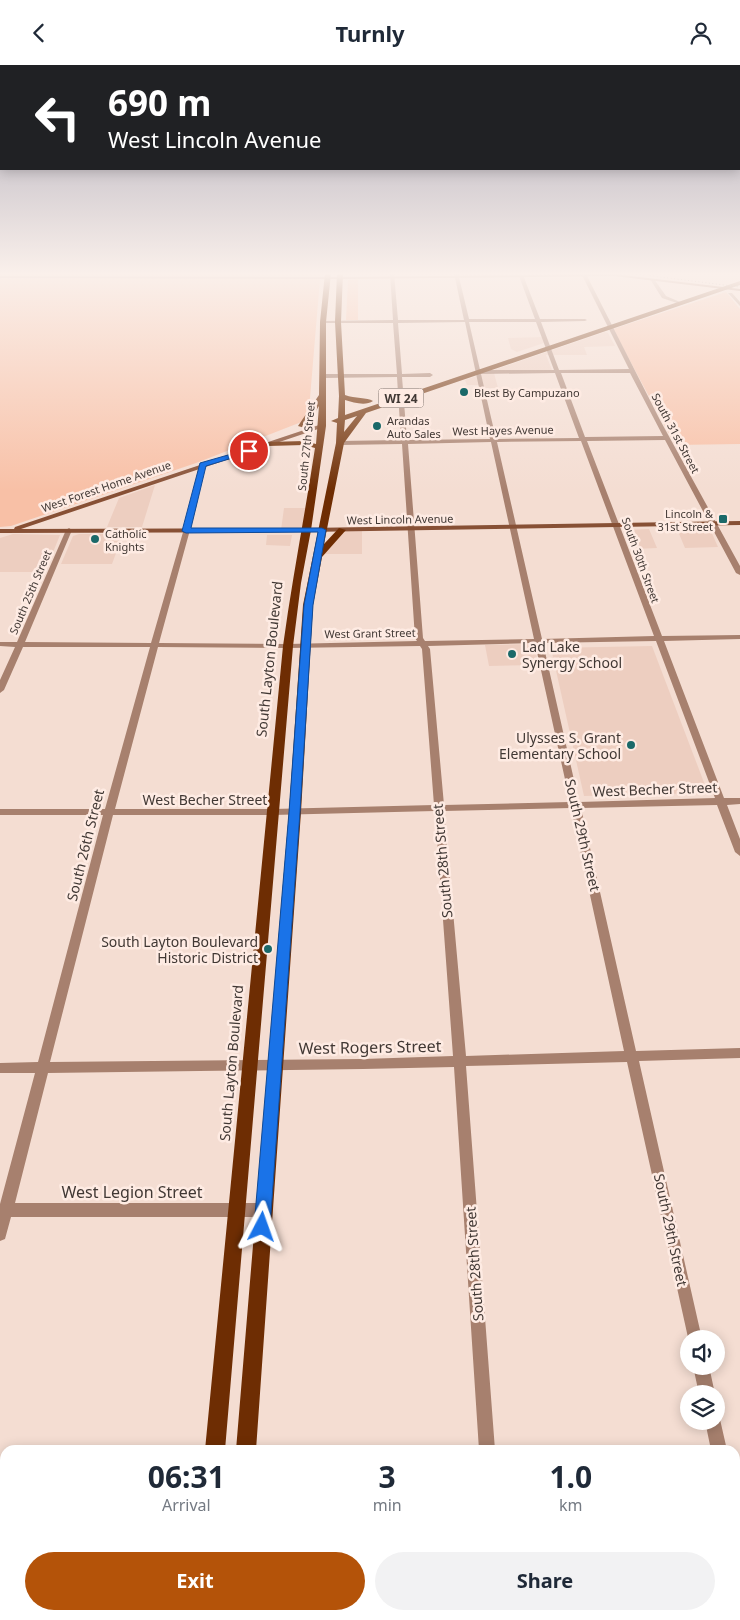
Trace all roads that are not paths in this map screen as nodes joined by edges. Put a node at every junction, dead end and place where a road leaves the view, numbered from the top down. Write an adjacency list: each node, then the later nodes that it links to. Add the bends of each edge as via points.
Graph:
1 (548, 345): 10 (street, South 30th Street)
2 (322, 346): 14 (main road, South 27th Street)
3 (339, 346): 11 (main road)
4 (397, 346): 12 (street, South 28th Street)
5 (473, 346): 8 (street, South 29th Street)
6 (546, 346): 8 (main road, West Forest Home Avenue / WI 24)
7 (620, 346): 9 (street, South 31st Street)
8 (478, 369): 10 (street); 16 (main road, West Forest Home Avenue / WI 24); 25 (street, South 29th Street)
9 (632, 371): 10 (street); 23 (street, South 31st Street)
10 (558, 372): 24 (street, South 30th Street)
11 (341, 375): 12 (street); 14 (street); 17 (main road)
12 (400, 375): 13 (street); 16 (street, South 28th Street)
13 (430, 375)
14 (323, 376): 15 (main road, South 27th Street)
15 (323, 394): 21 (main road, South 27th Street); 22 (main road)
16 (401, 395): 18 (main road, West Forest Home Avenue / WI 24); 19 (main road, West Forest Home Avenue / WI 24); 26 (street, South 28th Street)
17 (342, 396): 18 (main road, via 354,401); 20 (main road)
18 (370, 401): 20 (main road, West Forest Home Avenue / WI 24)
19 (364, 411): 20 (main road, West Forest Home Avenue / WI 24); 27 (main road)
20 (341, 415): 21 (main road, West Forest Home Avenue / WI 24); 27 (main road)
21 (322, 422): 22 (main road, West Forest Home Avenue); 28 (main road, West Forest Home Avenue); 29 (main road, South 27th Street)
22 (302, 426): 30 (main road, West Forest Home Avenue)
23 (667, 438): 24 (street, West Hayes Avenue); 32 (street, South 31st Street)
24 (584, 439): 25 (street, West Hayes Avenue); 34 (street, South 30th Street)
25 (494, 440): 26 (street, West Hayes Avenue); 35 (street, South 29th Street)
26 (405, 442): 27 (street, West Hayes Avenue); 36 (street, South 28th Street)
27 (340, 443): 38 (main road)
28 (268, 444): 29 (main road, via 304,443); 30 (main road, West Forest Home Avenue)
29 (319, 447): 37 (main road, South 27th Street)
30 (218, 459): 31 (main road, West Forest Home Avenue)
31 (202, 465): 40 (main road, West Forest Home Avenue); 42 (street, South 26th Street)
32 (714, 523): 33 (main road, West Lincoln Avenue); 34 (main road, West Lincoln Avenue); 45 (street, South 31st Street)
33 (740, 523)
34 (616, 525): 35 (main road, West Lincoln Avenue); 47 (street, South 30th Street)
35 (514, 527): 36 (main road, West Lincoln Avenue); 48 (street, South 29th Street)
36 (411, 529): 39 (main road, West Lincoln Avenue); 49 (street, South 28th Street, via 419,638)
37 (307, 530): 38 (main road, West Lincoln Avenue); 42 (main road, West Lincoln Avenue); 54 (main road, South Layton Boulevard)
38 (322, 530): 39 (main road, West Lincoln Avenue); 44 (main road)
39 (342, 530): 44 (main road)
40 (9, 531): 41 (main road, West Lincoln Avenue); 43 (main road, West Forest Home Avenue)
41 (69, 531): 42 (main road, West Lincoln Avenue); 51 (street, South 25th Street)
42 (186, 531): 52 (street, South 26th Street)
43 (0, 532)
44 (317, 557): 53 (main road, via 308,605)
45 (740, 573)
46 (740, 637): 47 (street, West Grant Street)
47 (658, 639): 48 (street, West Grant Street); 56 (street, South 30th Street)
48 (539, 641): 49 (street, West Grant Street); 58 (street, South 29th Street)
49 (422, 643): 53 (street, West Grant Street); 59 (street, South 28th Street, via 426,649)
50 (0, 644): 51 (street, West Grant Street)
51 (20, 644): 52 (street, West Grant Street); 55 (street, South 25th Street)
52 (154, 644): 54 (street, West Grant Street); 62 (street, South 26th Street)
53 (306, 645): 54 (street, West Grant Street); 61 (main road)
54 (288, 646): 63 (main road, South Layton Boulevard)
55 (0, 690)
56 (721, 801): 57 (street, West Becher Street); 58 (street, West Becher Street); 64 (street, South 30th Street)
57 (740, 801)
58 (576, 805): 59 (street, West Becher Street); 66 (street, South 29th Street)
59 (438, 809): 61 (street, West Becher Street); 67 (street, South 28th Street)
60 (0, 812): 62 (street, West Becher Street)
61 (295, 812): 63 (street, West Becher Street); 68 (main road)
62 (110, 813): 63 (street, West Becher Street); 70 (street, South 26th Street)
63 (273, 813): 69 (main road, South Layton Boulevard)
64 (740, 852)
65 (740, 1053): 66 (street, West Rogers Street)
66 (633, 1057): 67 (street, West Rogers Street); 76 (street, South 29th Street)
67 (460, 1062): 68 (street, West Rogers Street); 80 (street, South 28th Street)
68 (274, 1065): 69 (street, West Rogers Street); 73 (main road)
69 (250, 1066): 70 (street, West Rogers Street); 74 (main road, South Layton Boulevard)
70 (43, 1067): 71 (street, West Rogers Street); 72 (street, South 26th Street)
71 (0, 1068)
72 (3, 1210): 74 (street, West Legion Street); 75 (street, South 26th Street)
73 (263, 1210): 74 (street, West Legion Street); 79 (main road)
74 (237, 1211): 78 (main road, South Layton Boulevard)
75 (0, 1234)
76 (693, 1330)
77 (715, 1430): 81 (street)
78 (214, 1445)
79 (246, 1445)
80 (487, 1445)
81 (718, 1445)

